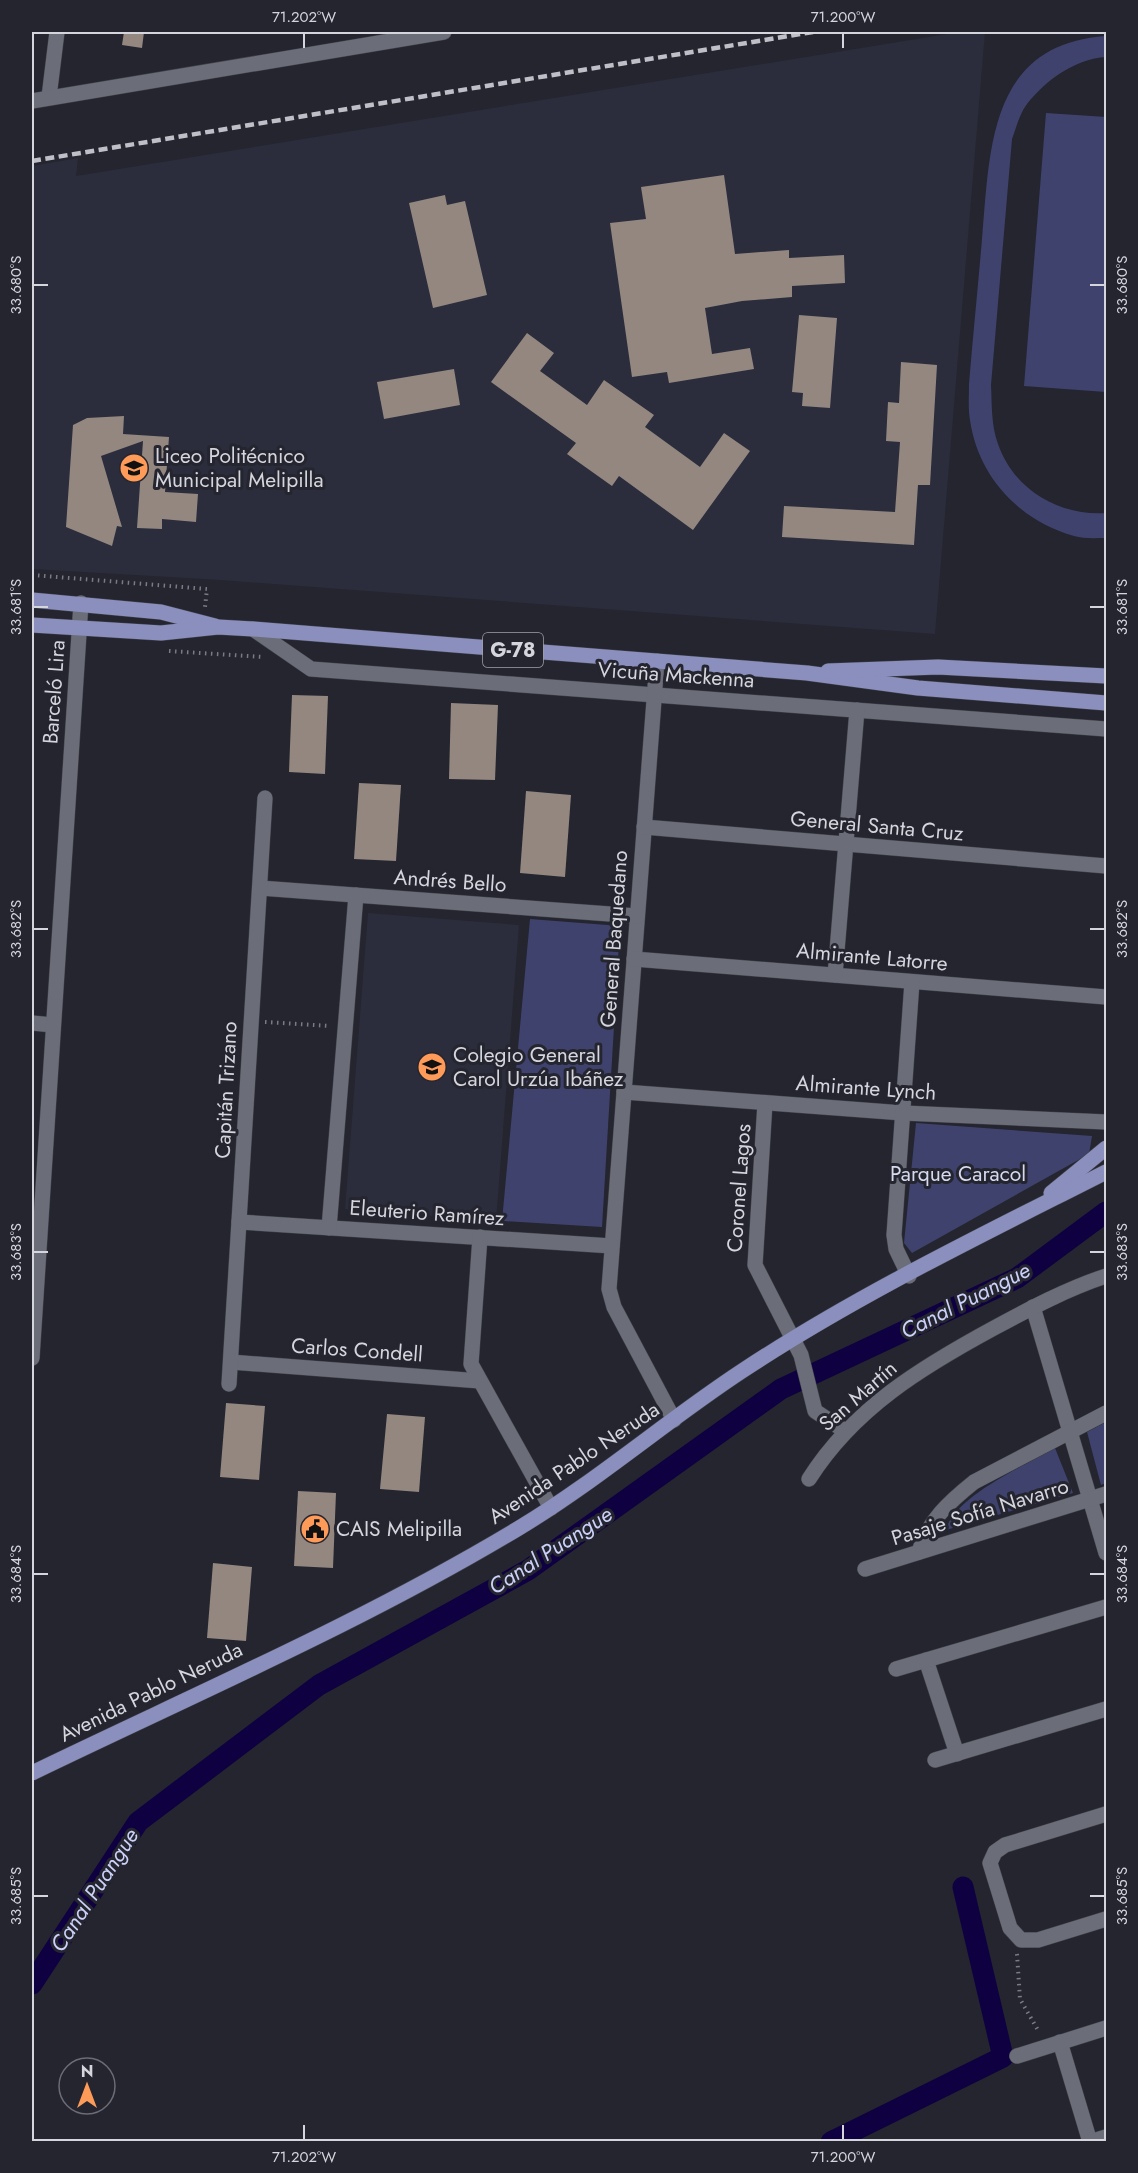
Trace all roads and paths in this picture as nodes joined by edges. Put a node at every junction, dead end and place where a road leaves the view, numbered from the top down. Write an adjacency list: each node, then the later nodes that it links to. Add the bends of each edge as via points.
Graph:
1 (57, 32): 3 (street)
2 (439, 32): 3 (street)
3 (49, 98): 4 (street)
4 (32, 101)
5 (32, 575): 8 (path, via 207,589)
6 (32, 600): 7 (main road, Vicuña Mackenna / G-78)
7 (81, 603): 8 (main road, Vicuña Mackenna / G-78); 11 (street, Barceló Lira)
8 (203, 621): 10 (main road, Vicuña Mackenna / G-78)
9 (32, 625): 11 (main road, Vicuña Mackenna / G-78)
10 (218, 627): 11 (main road, Vicuña Mackenna / G-78, via 160,633); 12 (main road, Vicuña Mackenna / G-78)
11 (79, 628): 33 (street, Barceló Lira)
12 (254, 629): 13 (main road, Vicuña Mackenna / G-78); 16 (street, Vicuña Mackenna, via 311,669)
13 (657, 661): 14 (main road, Vicuña Mackenna / G-78); 16 (street, General Baquedano)
14 (807, 673): 15 (main road, Vicuña Mackenna / G-78, via 938,667); 17 (main road, Vicuña Mackenna / G-78, via 918,688)
15 (1107, 676)
16 (654, 695): 18 (street, Vicuña Mackenna); 21 (street, General Baquedano)
17 (1107, 703)
18 (856, 710): 19 (street, Vicuña Mackenna); 22 (street)
19 (1107, 729)
20 (265, 798): 24 (street, Capitán Trizano)
21 (644, 828): 22 (street, General Santa Cruz); 26 (street, General Baquedano)
22 (846, 844): 23 (street, General Santa Cruz); 28 (street)
23 (1107, 866)
24 (260, 888): 25 (street, Andrés Bello); 31 (street, Capitán Trizano)
25 (356, 895): 26 (street, Andrés Bello); 34 (street)
26 (637, 916): 27 (street, General Baquedano)
27 (634, 959): 28 (street, Almirante Latorre); 35 (street, General Baquedano)
28 (835, 975): 29 (street, Almirante Latorre)
29 (912, 982): 30 (street, Almirante Latorre); 37 (street)
30 (1107, 998)
31 (251, 1022): 34 (path); 42 (street, Capitán Trizano)
32 (32, 1023): 33 (street)
33 (53, 1025): 50 (street, Barceló Lira)
34 (345, 1027): 43 (street)
35 (624, 1092): 36 (street, Almirante Lynch); 45 (street, General Baquedano)
36 (765, 1103): 37 (street, Almirante Lynch); 49 (street, Coronel Lagos, via 754,1259)
37 (903, 1113): 38 (street, Almirante Lynch); 46 (street, via 894,1235)
38 (1107, 1122)
39 (1105, 1148): 41 (main road, Avenida Pablo Neruda)
40 (1107, 1172): 41 (main road, Avenida Pablo Neruda)
41 (1030, 1211): 46 (main road, Avenida Pablo Neruda)
42 (239, 1222): 43 (street, Eleuterio Ramírez); 51 (street, Capitán Trizano)
43 (329, 1228): 44 (street, Eleuterio Ramírez)
44 (480, 1238): 45 (street, Eleuterio Ramírez); 52 (street, via 471,1365)
45 (612, 1246): 55 (street, General Baquedano, via 611,1302)
46 (909, 1276): 49 (main road, Avenida Pablo Neruda)
47 (1107, 1276): 48 (street, San Martín)
48 (1032, 1307): 56 (street, San Martín, via 920,1370); 57 (street)
49 (793, 1340): 55 (main road, Avenida Pablo Neruda); 56 (street, Coronel Lagos, via 801,1355 815,1411)
50 (32, 1358)
51 (231, 1362): 52 (street, Carlos Condell); 53 (street, Capitán Trizano)
52 (480, 1381): 61 (street)
53 (230, 1384)
54 (1107, 1413): 57 (street)
55 (674, 1420): 61 (main road, Avenida Pablo Neruda)
56 (839, 1427): 58 (street, San Martín)
57 (1070, 1432): 60 (street); 62 (street, via 991,1472 958,1495 933,1521)
58 (809, 1479)
59 (1107, 1494): 60 (street, Pasaje Sofía Navarro)
60 (1090, 1500): 62 (street, Pasaje Sofía Navarro); 63 (street)
61 (551, 1508): 71 (main road, Avenida Pablo Neruda, via 405,1592)
62 (919, 1552): 64 (street, Pasaje Sofía Navarro)
63 (1107, 1553)
64 (865, 1569)
65 (1107, 1607): 66 (street)
66 (926, 1660): 67 (street); 69 (street)
67 (896, 1669)
68 (1107, 1709): 69 (street)
69 (957, 1754): 70 (street)
70 (935, 1760)
71 (32, 1773)
72 (1107, 1814): 74 (street, via 1005,1845 992,1857 990,1869 1010,1928)
73 (1107, 1919): 74 (street, via 1038,1940)
74 (1021, 1940): 76 (path, via 1017,1951 1020,1999)
75 (1107, 2028): 76 (street)
76 (1054, 2044): 77 (street); 79 (street)
77 (1017, 2056)
78 (1107, 2137): 79 (street)
79 (1090, 2142)

